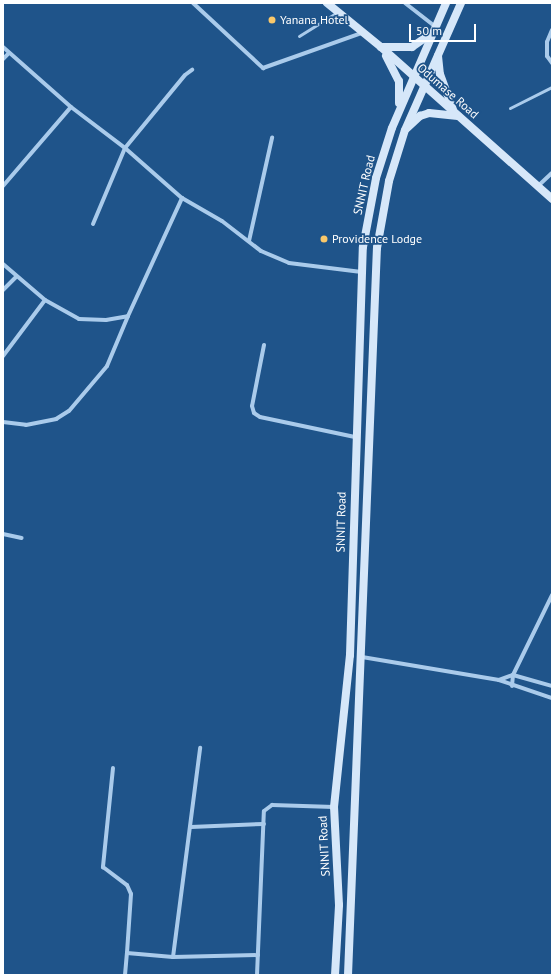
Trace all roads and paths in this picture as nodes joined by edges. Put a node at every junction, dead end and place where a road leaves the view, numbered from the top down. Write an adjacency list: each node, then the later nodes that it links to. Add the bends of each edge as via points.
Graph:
1 (193, 3): 9 (street, via 263,68)
2 (327, 3): 6 (street, Odumase Road)
3 (406, 3): 7 (street)
4 (446, 3): 7 (street, SNNIT Road)
5 (461, 3): 14 (street, SNNIT Road)
6 (337, 12): 9 (street, Odumase Road); 10 (lane)
7 (433, 30): 12 (street, via 412,47); 18 (street, SNNIT Road)
8 (552, 30): 16 (street, via 547,42 547,56)
9 (364, 32): 12 (street, Odumase Road)
10 (299, 36)
11 (3, 47): 13 (street)
12 (381, 47): 18 (street, Odumase Road); 23 (street, via 399,81)
13 (9, 53): 15 (street); 21 (street)
14 (438, 53): 19 (street, SNNIT Road); 24 (street, via 440,74)
15 (3, 59)
16 (552, 63)
17 (192, 70): 27 (street, via 185,75)
18 (412, 77): 19 (street, Odumase Road); 23 (street, SNNIT Road)
19 (423, 86): 24 (street, Odumase Road); 25 (street, SNNIT Road)
20 (552, 87): 22 (lane)
21 (71, 107): 27 (street); 29 (street)
22 (510, 108)
23 (398, 110): 36 (street, SNNIT Road, via 376,178)
24 (456, 114): 25 (street, via 429,113); 30 (street, Odumase Road)
25 (405, 130): 46 (street, SNNIT Road, via 389,181 375,262)
26 (272, 138): 34 (street)
27 (125, 148): 31 (street); 33 (street)
28 (552, 173): 30 (street)
29 (3, 186)
30 (538, 186): 32 (street, Odumase Road)
31 (182, 198): 34 (street, via 222,221); 40 (street)
32 (552, 199)
33 (93, 224)
34 (249, 241): 36 (street, via 274,259 289,264)
35 (3, 264): 37 (street)
36 (361, 272): 44 (street, SNNIT Road)
37 (16, 277): 38 (street); 39 (street)
38 (3, 290)
39 (45, 300): 40 (street, via 79,319 90,321); 42 (street)
40 (128, 316): 43 (street, via 107,366 69,411 56,418 26,424)
41 (264, 345): 44 (street, via 252,406 254,413 260,417)
42 (3, 356)
43 (3, 422)
44 (355, 437): 45 (street, SNNIT Road)
45 (354, 483): 46 (street); 47 (street, SNNIT Road)
46 (368, 483): 48 (street, SNNIT Road)
47 (354, 506): 48 (street); 60 (street, SNNIT Road, via 350,655)
48 (367, 507): 52 (street, SNNIT Road)
49 (3, 534): 50 (street)
50 (22, 538)
51 (552, 595): 53 (street)
52 (362, 657): 54 (street); 64 (street, SNNIT Road)
53 (513, 675): 54 (street); 55 (street); 56 (street)
54 (500, 680): 55 (street)
55 (512, 686): 57 (street)
56 (552, 686)
57 (552, 698)
58 (200, 748): 62 (street)
59 (113, 768): 67 (street, via 103,867 126,885 131,894)
60 (334, 807): 61 (street, via 272,805 264,811); 63 (street, SNNIT Road)
61 (264, 824): 62 (street); 68 (street)
62 (190, 828): 69 (street)
63 (339, 905): 64 (street); 65 (street, SNNIT Road)
64 (352, 905): 66 (street, SNNIT Road)
65 (338, 924): 66 (street); 72 (street, SNNIT Road)
66 (351, 925): 73 (street, SNNIT Road)
67 (127, 953): 69 (street); 70 (street)
68 (258, 955): 69 (street); 71 (street)
69 (173, 957)
70 (125, 975)
71 (257, 975)
72 (335, 975)
73 (348, 975)

